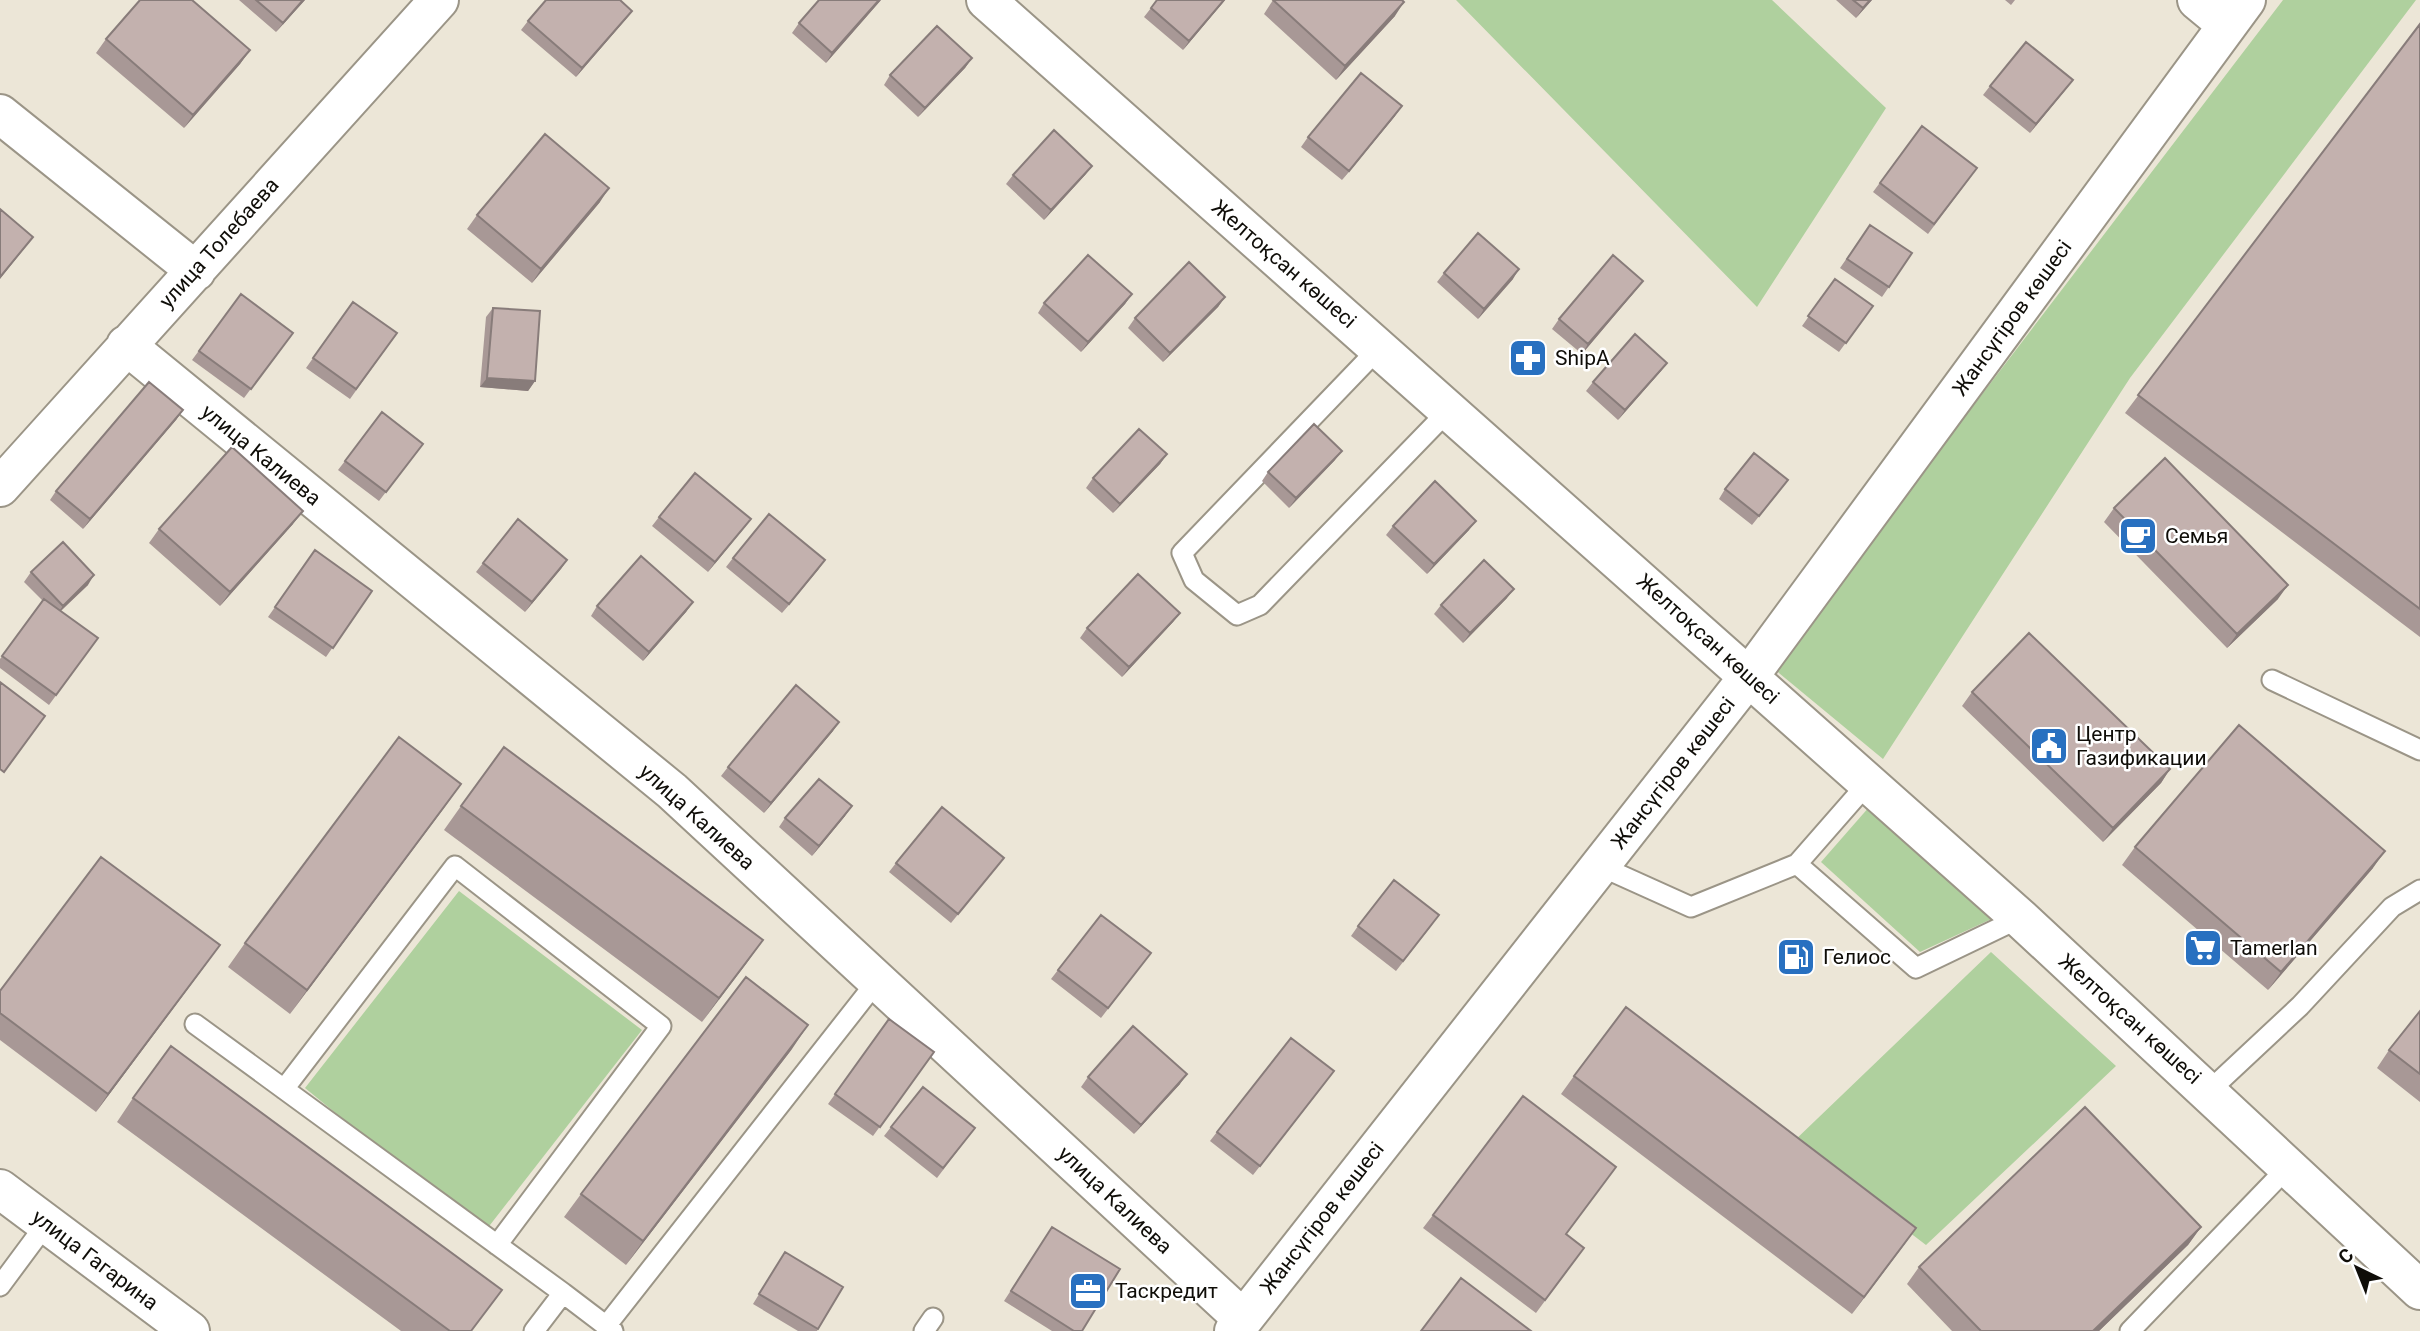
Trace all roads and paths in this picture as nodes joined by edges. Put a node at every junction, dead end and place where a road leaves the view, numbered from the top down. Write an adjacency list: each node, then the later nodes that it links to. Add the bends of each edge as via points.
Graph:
1 (439, 0): 6 (main road, улица Толебаева)
2 (986, 0): 8 (main road, Желтоқсан көшесі)
3 (2197, 0): 4 (main road)
4 (2236, 12): 11 (main road, Жансүгіров көшесі)
5 (0, 114): 6 (main road)
6 (196, 271): 7 (main road, улица Толебаева)
7 (126, 345): 10 (main road, улица Толебаева); 19 (main road, улица Калиева, via 672,792)
8 (1379, 348): 9 (main road, Желтоқсан көшесі); 9 (lane, via 1182,553 1194,580 1237,615 1260,606)
9 (1450, 410): 11 (main road, Желтоқсан көшесі)
10 (0, 487)
11 (1750, 676): 14 (main road, Желтоқсан көшесі); 16 (main road, Жансүгіров көшесі)
12 (2272, 680): 13 (lane)
13 (2420, 750)
14 (1867, 784): 15 (lane); 18 (main road, Желтоқсан көшесі)
15 (1797, 864): 16 (lane, via 1691,907); 18 (lane, via 1916,968)
16 (1600, 866): 30 (main road, Жансүгіров көшесі)
17 (2420, 890): 22 (lane, via 2392,907 2300,1006)
18 (2020, 918): 22 (main road, Желтоқсан көшесі)
19 (877, 981): 30 (main road, улица Калиева); 31 (lane)
20 (195, 1024): 21 (lane)
21 (284, 1089): 26 (lane); 26 (lane, via 454,866 661,1026)
22 (2209, 1091): 23 (main road, Желтоқсан көшесі)
23 (2288, 1167): 28 (main road, Желтоқсан көшесі); 34 (lane)
24 (0, 1189): 25 (main road, улица Гагарина)
25 (46, 1224): 27 (lane); 32 (main road, улица Гагарина)
26 (498, 1245): 29 (lane)
27 (0, 1286)
28 (2420, 1290)
29 (563, 1293): 31 (lane); 33 (lane)
30 (1239, 1325)
31 (610, 1328)
32 (190, 1331)
33 (534, 1331)
34 (2130, 1331)

